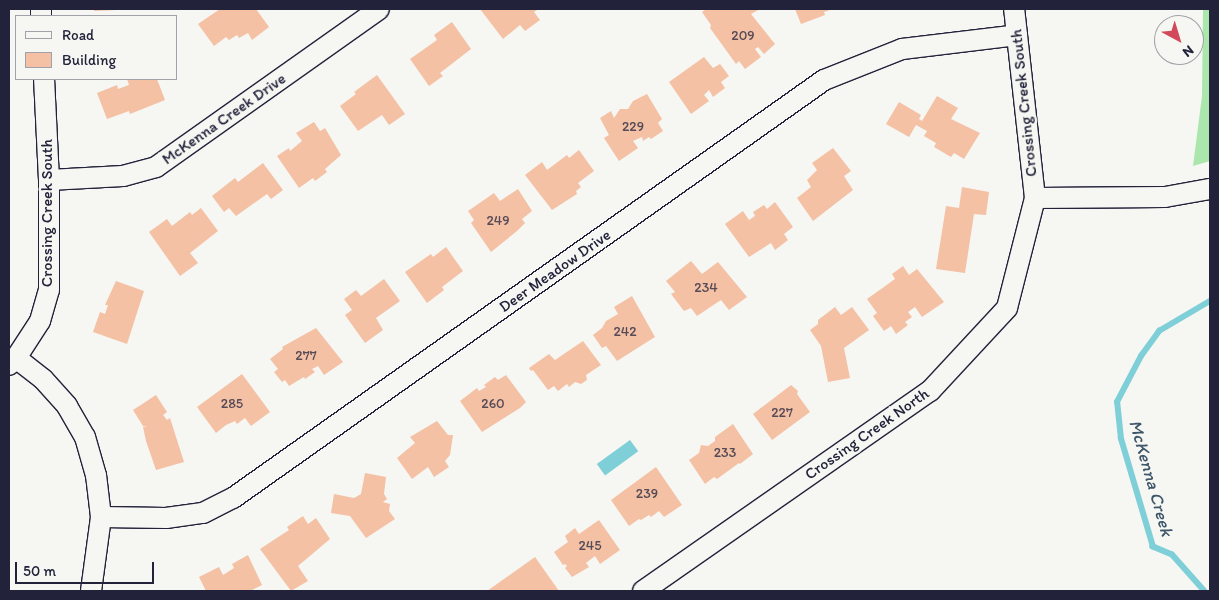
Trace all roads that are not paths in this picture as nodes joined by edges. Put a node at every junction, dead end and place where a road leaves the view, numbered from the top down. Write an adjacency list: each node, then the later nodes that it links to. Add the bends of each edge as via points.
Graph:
1 (379, 9): 5 (street, McKenna Creek Drive, via 156,167 123,176)
2 (1014, 9): 3 (street, Crossing Creek South)
3 (1017, 35): 7 (street, Crossing Creek South); 9 (street, Deer Meadow Drive, via 902,49 824,80 232,498 203,513 166,518)
4 (44, 80): 5 (street, Crossing Creek South)
5 (49, 180): 8 (street, Crossing Creek South, via 49,290 40,321)
6 (1210, 189): 7 (street, via 1165,197)
7 (1035, 198): 11 (street, Crossing Creek North, via 1007,308 930,391)
8 (12, 362): 9 (street, via 43,379 67,406 85,437 96,475)
9 (101, 517): 10 (street)
10 (90, 591)
11 (643, 591)

